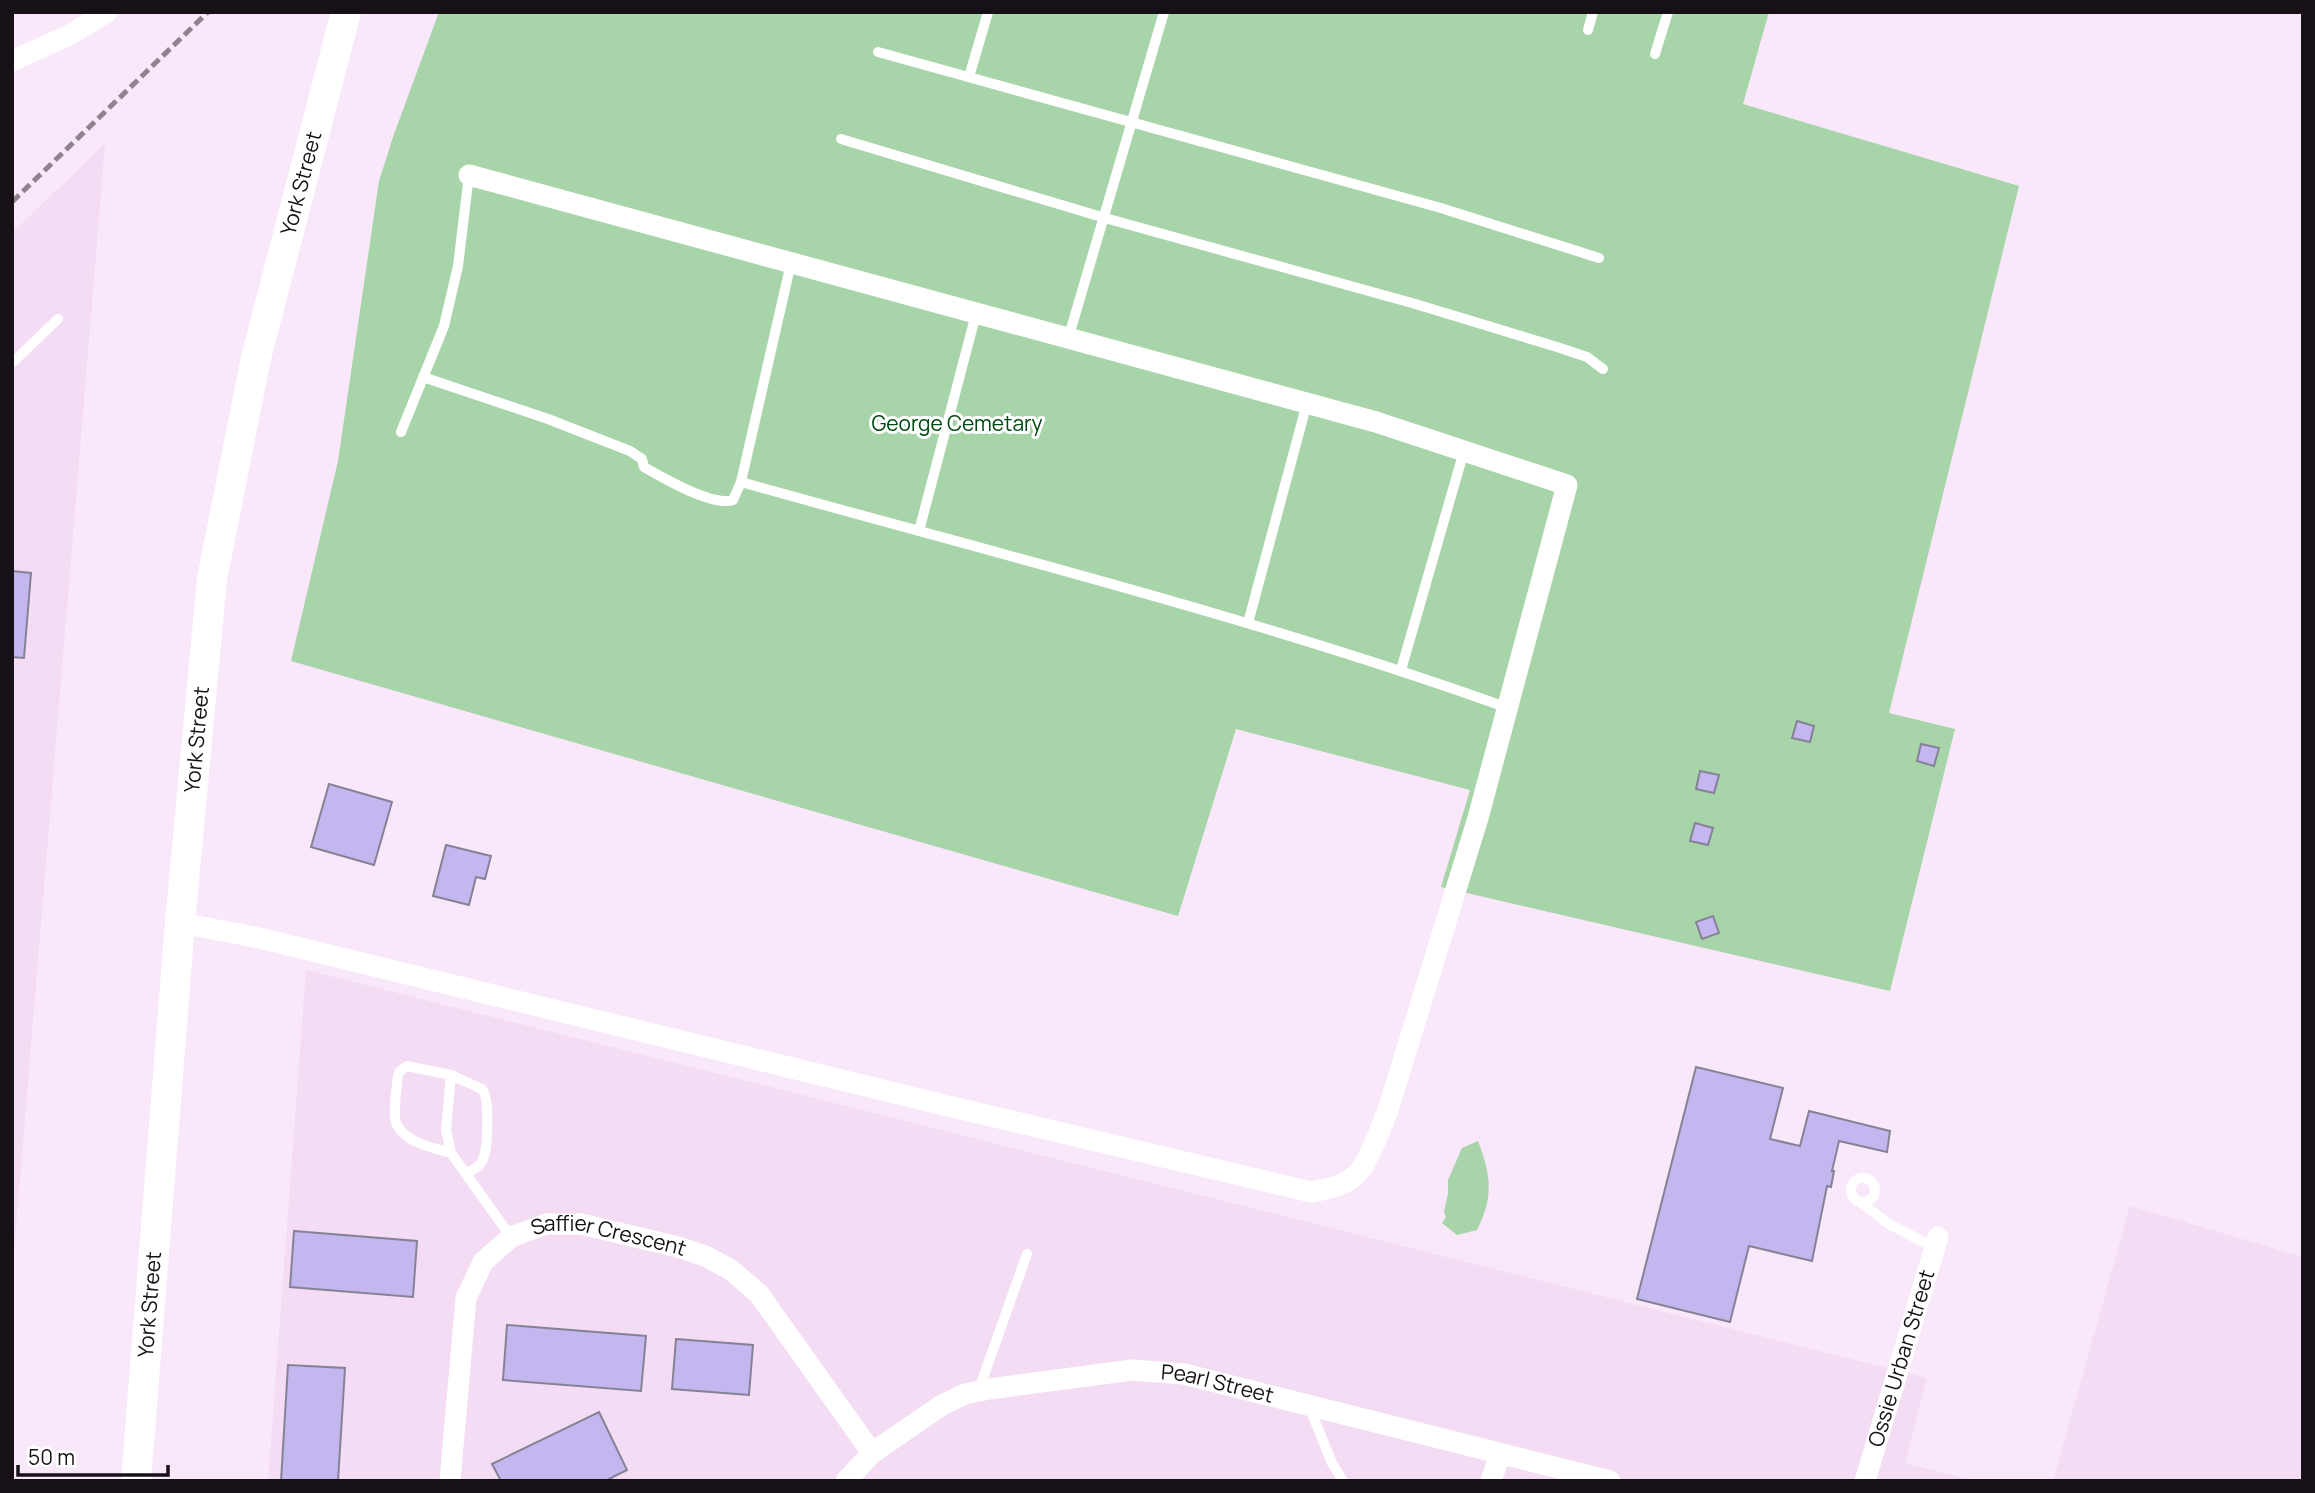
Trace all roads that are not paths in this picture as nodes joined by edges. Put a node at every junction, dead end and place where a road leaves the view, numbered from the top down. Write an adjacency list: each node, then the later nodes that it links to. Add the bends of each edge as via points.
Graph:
1 (107, 12): 10 (street)
2 (346, 12): 32 (main road, York Street, via 256,358 218,541)
3 (988, 12): 11 (lane)
4 (1164, 12): 12 (lane)
5 (1593, 12): 7 (lane)
6 (1668, 12): 9 (lane)
7 (1588, 30)
8 (878, 51): 11 (lane)
9 (1655, 54)
10 (12, 61)
11 (969, 77): 12 (lane)
12 (1131, 121): 15 (lane); 16 (lane)
13 (841, 139): 15 (lane)
14 (469, 175): 17 (street); 23 (lane, via 458,265 444,326)
15 (1105, 218): 20 (lane); 22 (lane, via 1531,339 1587,357)
16 (1600, 258)
17 (791, 263): 18 (street); 27 (lane)
18 (976, 314): 20 (street); 28 (lane)
19 (58, 319): 21 (lane)
20 (1068, 339): 24 (street)
21 (12, 363)
22 (1603, 369)
23 (423, 377): 25 (lane); 27 (lane, via 630,451 659,476 719,501 733,500)
24 (1307, 403): 26 (street); 29 (lane)
25 (401, 432)
26 (1464, 451): 30 (lane); 31 (street, via 1567,485)
27 (741, 482): 28 (lane)
28 (919, 531): 29 (lane)
29 (1248, 622): 30 (lane)
30 (1401, 670): 31 (lane)
31 (1508, 708): 32 (street, via 1388,1110 1356,1175 1311,1192 255,937)
32 (180, 923): 44 (main road, York Street)
33 (451, 1074): 34 (lane, via 446,1130); 34 (lane, via 411,1065 403,1068 398,1075 395,1117 397,1126 411,1139); 35 (lane, via 482,1089 487,1099 484,1157)
34 (451, 1153): 35 (lane)
35 (466, 1173): 37 (lane)
36 (1857, 1200): 38 (lane, via 1889,1224)
37 (511, 1237): 42 (street, Saffier Crescent, via 546,1224 581,1224 678,1247 731,1270 759,1294); 45 (street, Saffier Crescent, via 483,1262 466,1298)
38 (1936, 1242): 50 (street, Ossie Urban Street)
39 (1027, 1254): 40 (lane)
40 (978, 1392): 41 (street, Pearl Street, via 1160,1370); 42 (street, Pearl Street, via 942,1405)
41 (1308, 1404): 43 (street, Pearl Street); 47 (lane)
42 (872, 1453): 46 (street, Pearl Street)
43 (1500, 1454): 48 (street); 49 (street, Pearl Street)
44 (136, 1481)
45 (450, 1481)
46 (846, 1481)
47 (1343, 1481)
48 (1492, 1481)
49 (1610, 1481)
50 (1865, 1481)

